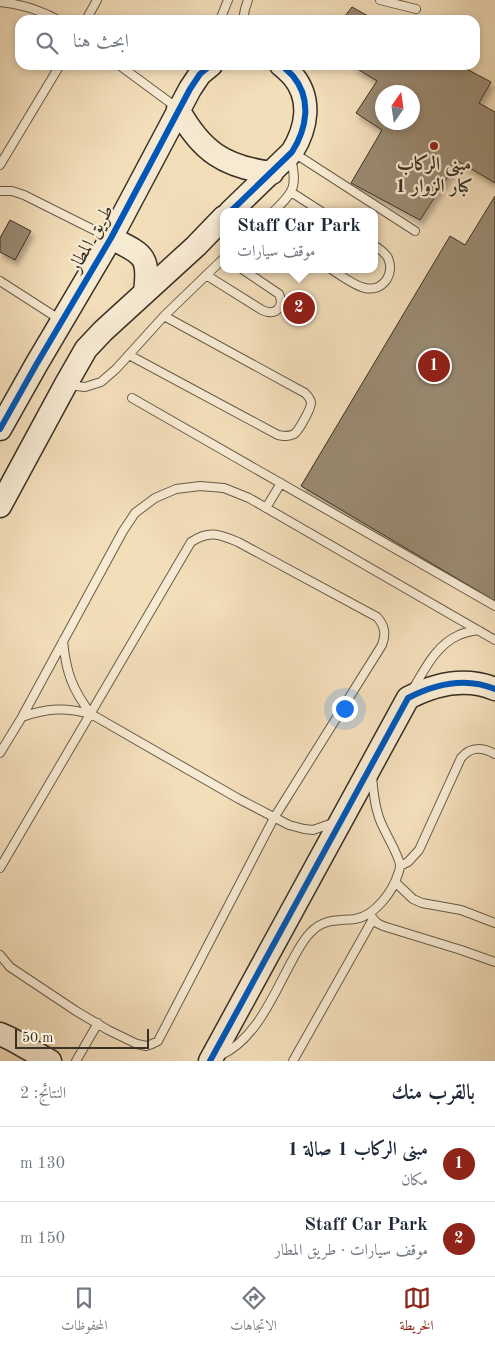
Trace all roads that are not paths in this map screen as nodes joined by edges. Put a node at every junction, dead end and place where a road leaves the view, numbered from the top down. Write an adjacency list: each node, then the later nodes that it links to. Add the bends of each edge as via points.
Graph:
1 (97, 0): 8 (lane)
2 (248, 0): 10 (lane)
3 (380, 0): 6 (lane)
4 (225, 1): 9 (lane)
5 (0, 2): 7 (lane)
6 (416, 9)
7 (49, 15)
8 (89, 15)
9 (221, 15)
10 (244, 15)
11 (57, 70): 17 (lane)
12 (126, 70): 15 (lane)
13 (204, 70): 15 (street, طريق المطار)
14 (286, 70): 16 (street, via 302,92 306,109 304,126)
15 (178, 110): 18 (street, via 209,150 246,168); 26 (street, طريق المطار)
16 (291, 153): 18 (street); 20 (lane, via 294,184); 25 (lane)
17 (0, 165)
18 (272, 173): 21 (street)
19 (0, 191): 26 (lane, via 24,194)
20 (291, 192): 22 (lane); 23 (lane)
21 (234, 208)
22 (277, 208)
23 (316, 208)
24 (220, 221): 33 (street)
25 (415, 231)
26 (111, 238): 33 (street, via 144,260 147,268); 35 (street, طريق المطار)
27 (378, 249): 30 (lane, via 388,256 391,266 384,284 365,288)
28 (220, 262): 31 (lane)
29 (248, 273): 31 (lane, via 278,294 281,305 278,310 262,310)
30 (338, 273)
31 (206, 275): 34 (lane)
32 (0, 281): 35 (lane)
33 (145, 292): 38 (street, via 94,340)
34 (164, 316): 36 (lane); 36 (lane, via 305,393 311,403 310,409 296,433 292,436 278,434)
35 (62, 321): 37 (street, طريق المطار)
36 (129, 355): 38 (lane, via 101,382 84,387)
37 (36, 365): 38 (street); 40 (street, طريق المطار)
38 (66, 384): 42 (street)
39 (132, 398): 41 (lane)
40 (0, 430)
41 (281, 483): 43 (lane); 44 (lane)
42 (0, 506)
43 (266, 508): 45 (lane); 47 (lane, via 224,488 176,489 155,498 135,514 123,531)
44 (495, 606)
45 (478, 630): 46 (lane); 49 (lane, via 461,634 441,646)
46 (495, 640)
47 (63, 641): 50 (lane, via 72,685); 51 (lane)
48 (495, 689): 49 (street, via 473,682 455,682 423,690)
49 (408, 698): 54 (street)
50 (90, 714): 51 (lane, via 61,709); 55 (lane); 55 (lane, via 191,542 198,537 219,534 238,542 377,617 385,631 382,644); 58 (lane)
51 (22, 716): 52 (lane)
52 (0, 753)
53 (495, 754): 57 (lane, via 477,748 465,753 419,850)
54 (370, 767): 56 (street); 57 (lane, via 378,814)
55 (274, 818): 56 (lane, via 313,830); 64 (lane, via 158,1040 146,1046 137,1044)
56 (341, 820): 66 (street)
57 (400, 866): 59 (lane)
58 (0, 868)
59 (395, 882): 60 (lane); 61 (lane, via 414,900 461,910)
60 (371, 916): 63 (lane, via 382,926); 66 (lane, via 328,921 310,932 252,1031 238,1044); 69 (lane)
61 (495, 923)
62 (0, 955): 64 (lane, via 10,967)
63 (495, 962)
64 (98, 1023): 68 (lane)
65 (0, 1034): 67 (street)
66 (211, 1060)
67 (50, 1061)
68 (76, 1061)
69 (293, 1061)

